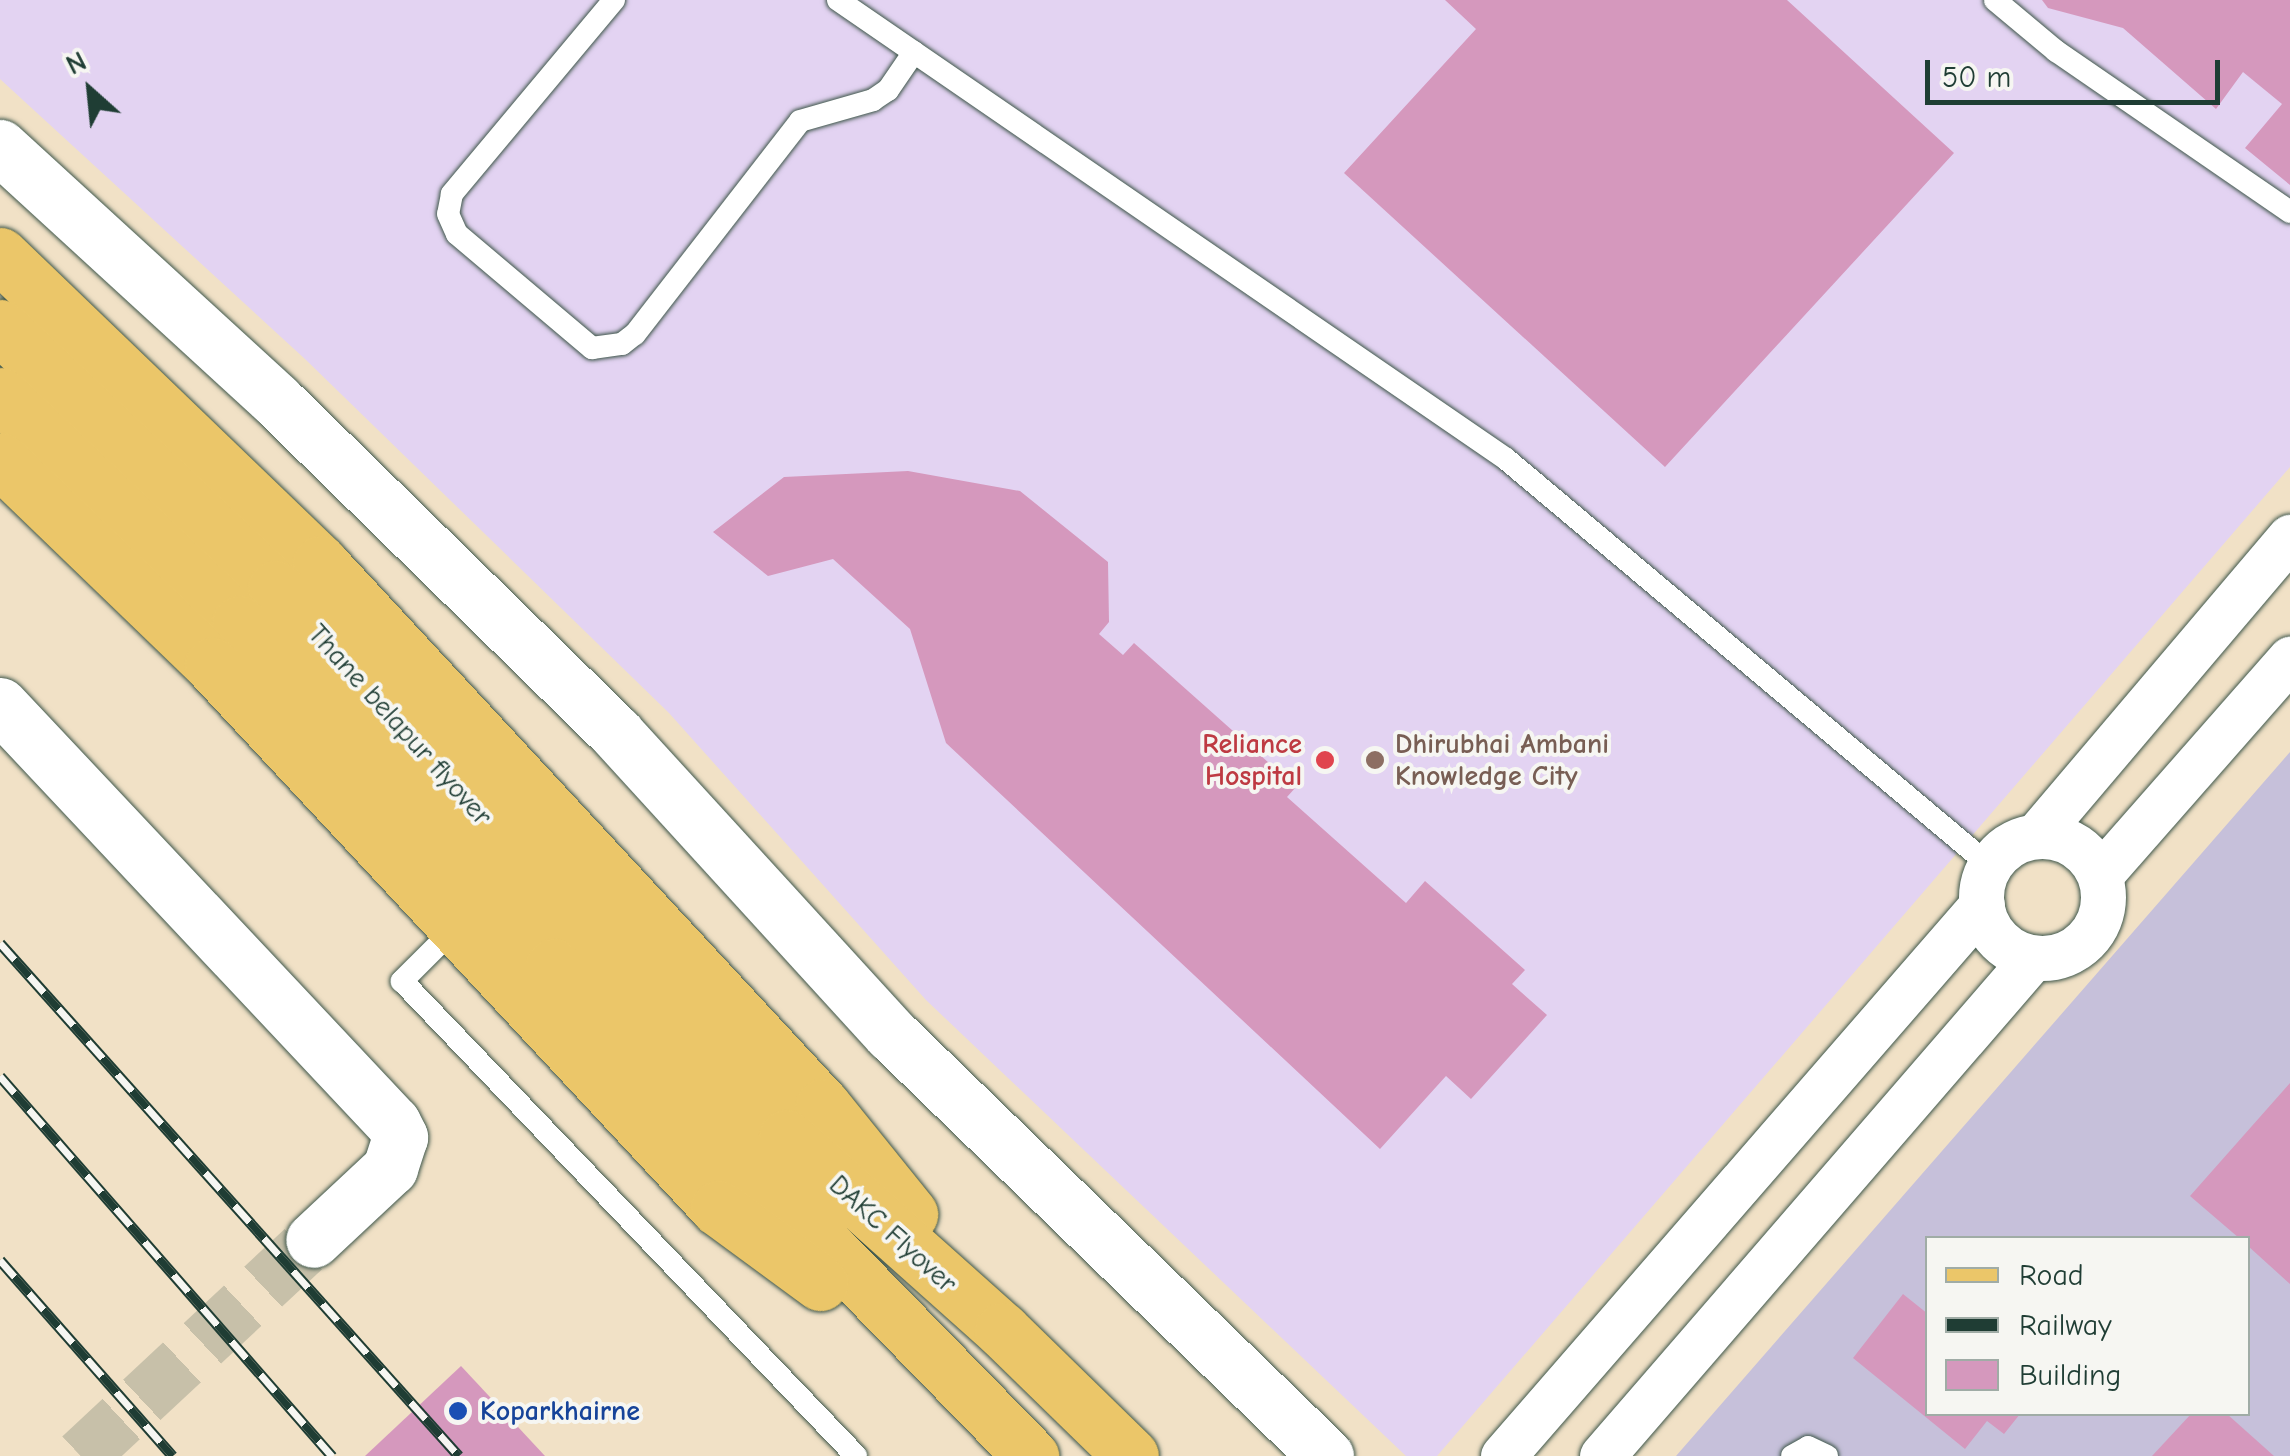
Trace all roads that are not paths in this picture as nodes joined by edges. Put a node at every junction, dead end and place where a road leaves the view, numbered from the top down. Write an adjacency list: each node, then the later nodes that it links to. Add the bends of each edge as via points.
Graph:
1 (614, 0): 4 (lane, via 452,194 448,214 457,234 592,348 622,344 635,334 800,121 873,100)
2 (838, 0): 4 (lane)
3 (1995, 0): 6 (lane, via 2056,52)
4 (914, 52): 16 (lane, via 1506,459)
5 (0, 147): 26 (street, via 276,400 616,733 891,1034)
6 (2290, 212)
7 (0, 255): 21 (main road, via 320,564 823,1106)
8 (0, 328): 19 (main road, Thane belapur flyover, via 275,588)
9 (0, 394): 19 (main road, Thane belapur flyover, via 239,623)
10 (0, 460): 17 (main road, via 212,665)
11 (2290, 537): 14 (street)
12 (2290, 659): 15 (street)
13 (0, 705): 20 (street, via 393,1122 400,1137 390,1168)
14 (2037, 835): 15 (street, via 2074,844); 16 (street, via 2018,840)
15 (2100, 875): 18 (street, via 2100,916 2090,934 2074,948)
16 (1985, 885): 18 (street, via 1997,938); 27 (street)
17 (454, 929): 22 (main road, via 718,1208); 23 (lane, via 402,981)
18 (2032, 960): 28 (street)
19 (768, 1154): 21 (main road, DAKC Flyover); 22 (main road, DAKC Flyover)
20 (312, 1240)
21 (1002, 1330): 25 (main road)
22 (952, 1378): 24 (main road)
23 (856, 1456)
24 (1031, 1456)
25 (1131, 1456)
26 (1326, 1456)
27 (1503, 1456)
28 (1602, 1456)
29 (1792, 1456): 30 (lane, via 1808,1446)
30 (1827, 1456)

